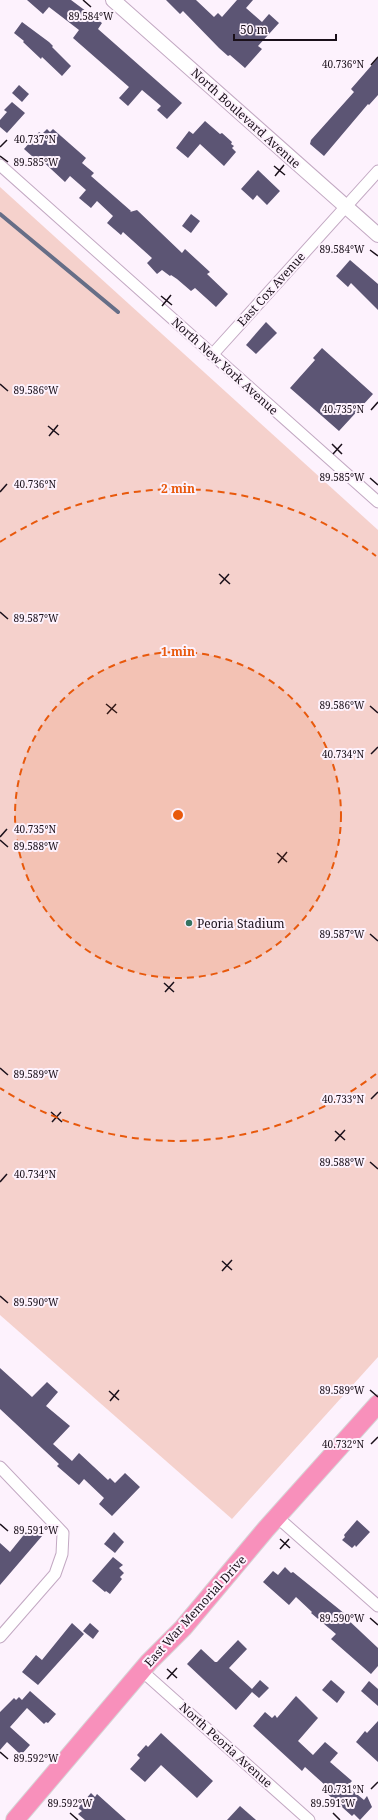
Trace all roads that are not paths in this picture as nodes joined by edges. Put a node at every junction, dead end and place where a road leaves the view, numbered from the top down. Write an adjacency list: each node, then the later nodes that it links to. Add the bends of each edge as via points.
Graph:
1 (113, 0): 4 (street, North Boulevard Avenue)
2 (0, 165): 6 (street, North New York Avenue)
3 (378, 171): 4 (street, East Cox Avenue)
4 (346, 206): 5 (street, North Boulevard Avenue); 6 (street, East Cox Avenue)
5 (378, 235)
6 (212, 355): 7 (street, North New York Avenue)
7 (378, 502)
8 (378, 1404): 10 (highway, East War Memorial Drive)
9 (0, 1467): 12 (street, via 63,1533 62,1554 55,1574)
10 (277, 1517): 11 (street); 13 (highway, East War Memorial Drive, via 183,1628)
11 (378, 1606)
12 (0, 1637)
13 (142, 1671): 14 (highway, East War Memorial Drive); 15 (street, North Peoria Avenue)
14 (15, 1820)
15 (309, 1820)

